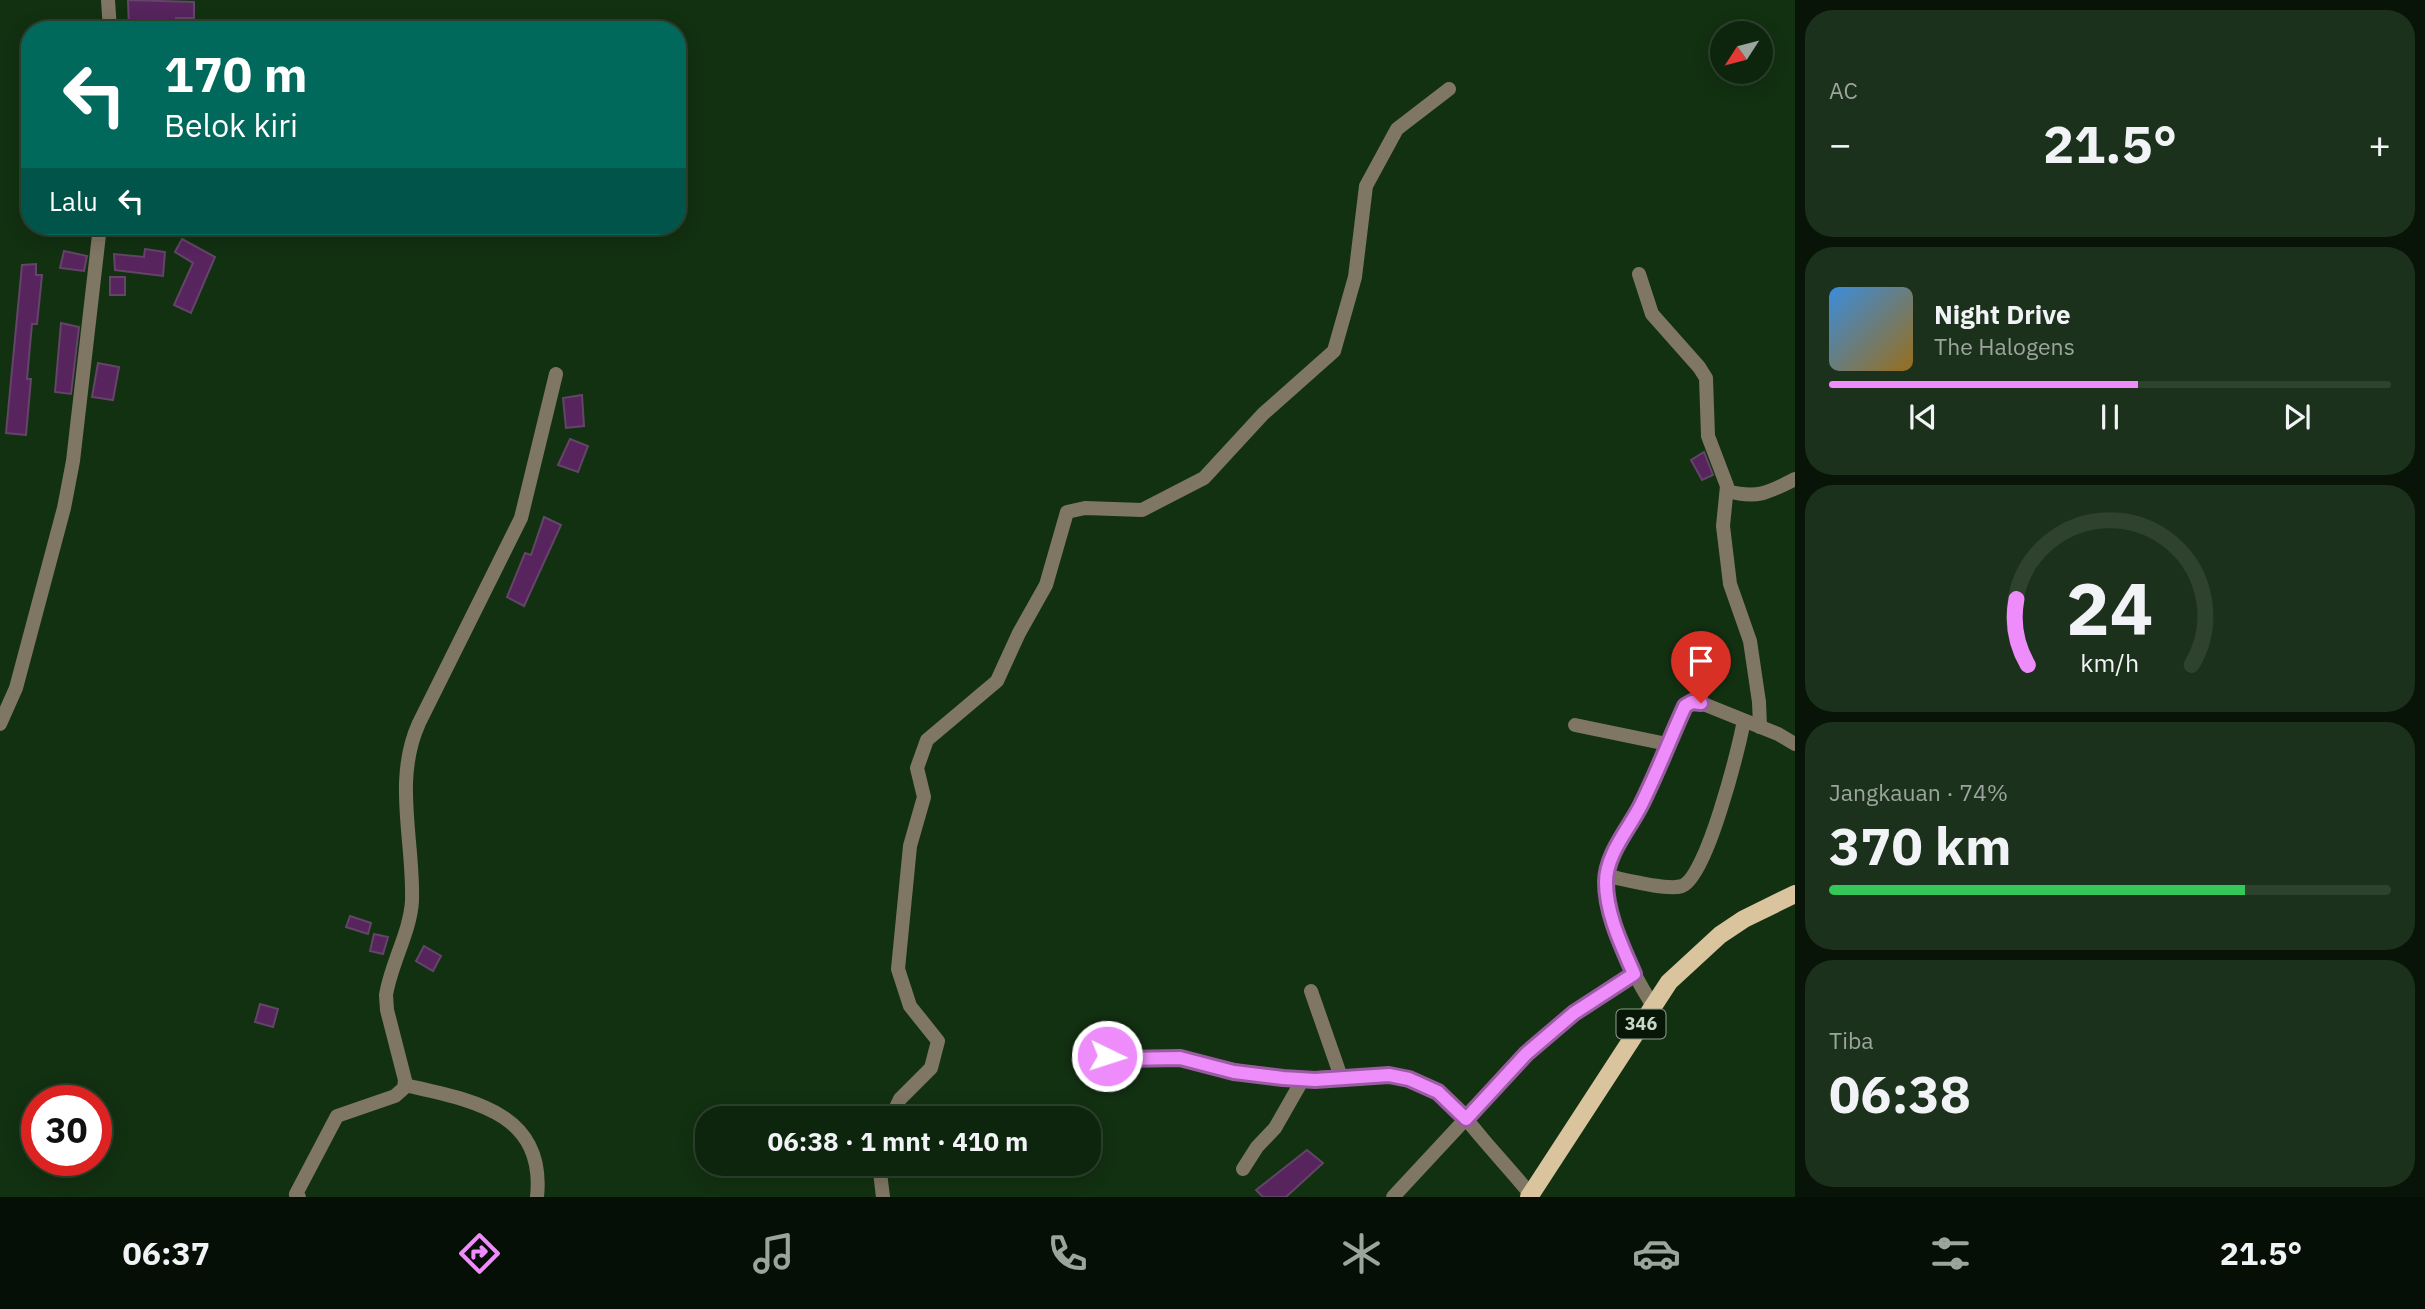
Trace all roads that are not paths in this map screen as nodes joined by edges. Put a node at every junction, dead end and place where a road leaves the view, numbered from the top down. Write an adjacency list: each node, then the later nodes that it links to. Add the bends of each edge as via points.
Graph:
1 (108, 0): 2 (street)
2 (109, 21)
3 (1449, 89): 24 (street, via 1397,129 1366,186 1355,278 1334,351 1263,414 1204,478 1142,510 1085,508 1067,512 1046,585 998,681 927,740 917,768 925,797 910,846 898,970 911,1006 938,1041 931,1068)
4 (99, 235): 10 (street, via 73,461 16,688)
5 (1639, 274): 8 (street, via 1652,314 1706,378 1708,436)
6 (556, 374): 23 (street, via 523,512 419,723 408,755 405,782 412,901 386,995)
7 (1795, 479): 8 (street, via 1755,496)
8 (1727, 491): 12 (street, via 1723,526 1730,584 1750,641)
9 (1744, 721): 12 (street); 13 (street, via 1692,702 1685,706); 15 (street, via 1709,846 1690,881 1678,887)
10 (0, 724)
11 (1575, 725): 13 (street)
12 (1760, 727): 14 (street)
13 (1667, 744): 15 (street, via 1642,803 1610,860)
14 (1795, 744)
15 (1607, 876): 17 (street, via 1616,932)
16 (1795, 894): 19 (main road, 346, via 1720,934 1677,972)
17 (1634, 974): 19 (street); 25 (street, via 1574,1013 1526,1054)
18 (1311, 991): 21 (street)
19 (1653, 1006): 29 (main road, 346)
20 (1107, 1056): 22 (street, via 1183,1059 1234,1072)
21 (1341, 1077): 22 (street); 25 (street, via 1409,1079 1438,1092)
22 (1303, 1079): 26 (street, via 1275,1128)
23 (405, 1085): 28 (street, via 395,1096 337,1116); 30 (street, via 470,1100 515,1123 536,1162)
24 (897, 1106)
25 (1466, 1119): 29 (street); 32 (street)
26 (1243, 1169)
27 (880, 1176): 31 (street)
28 (297, 1196)
29 (1530, 1196)
30 (537, 1197)
31 (883, 1197)
32 (1393, 1197)

